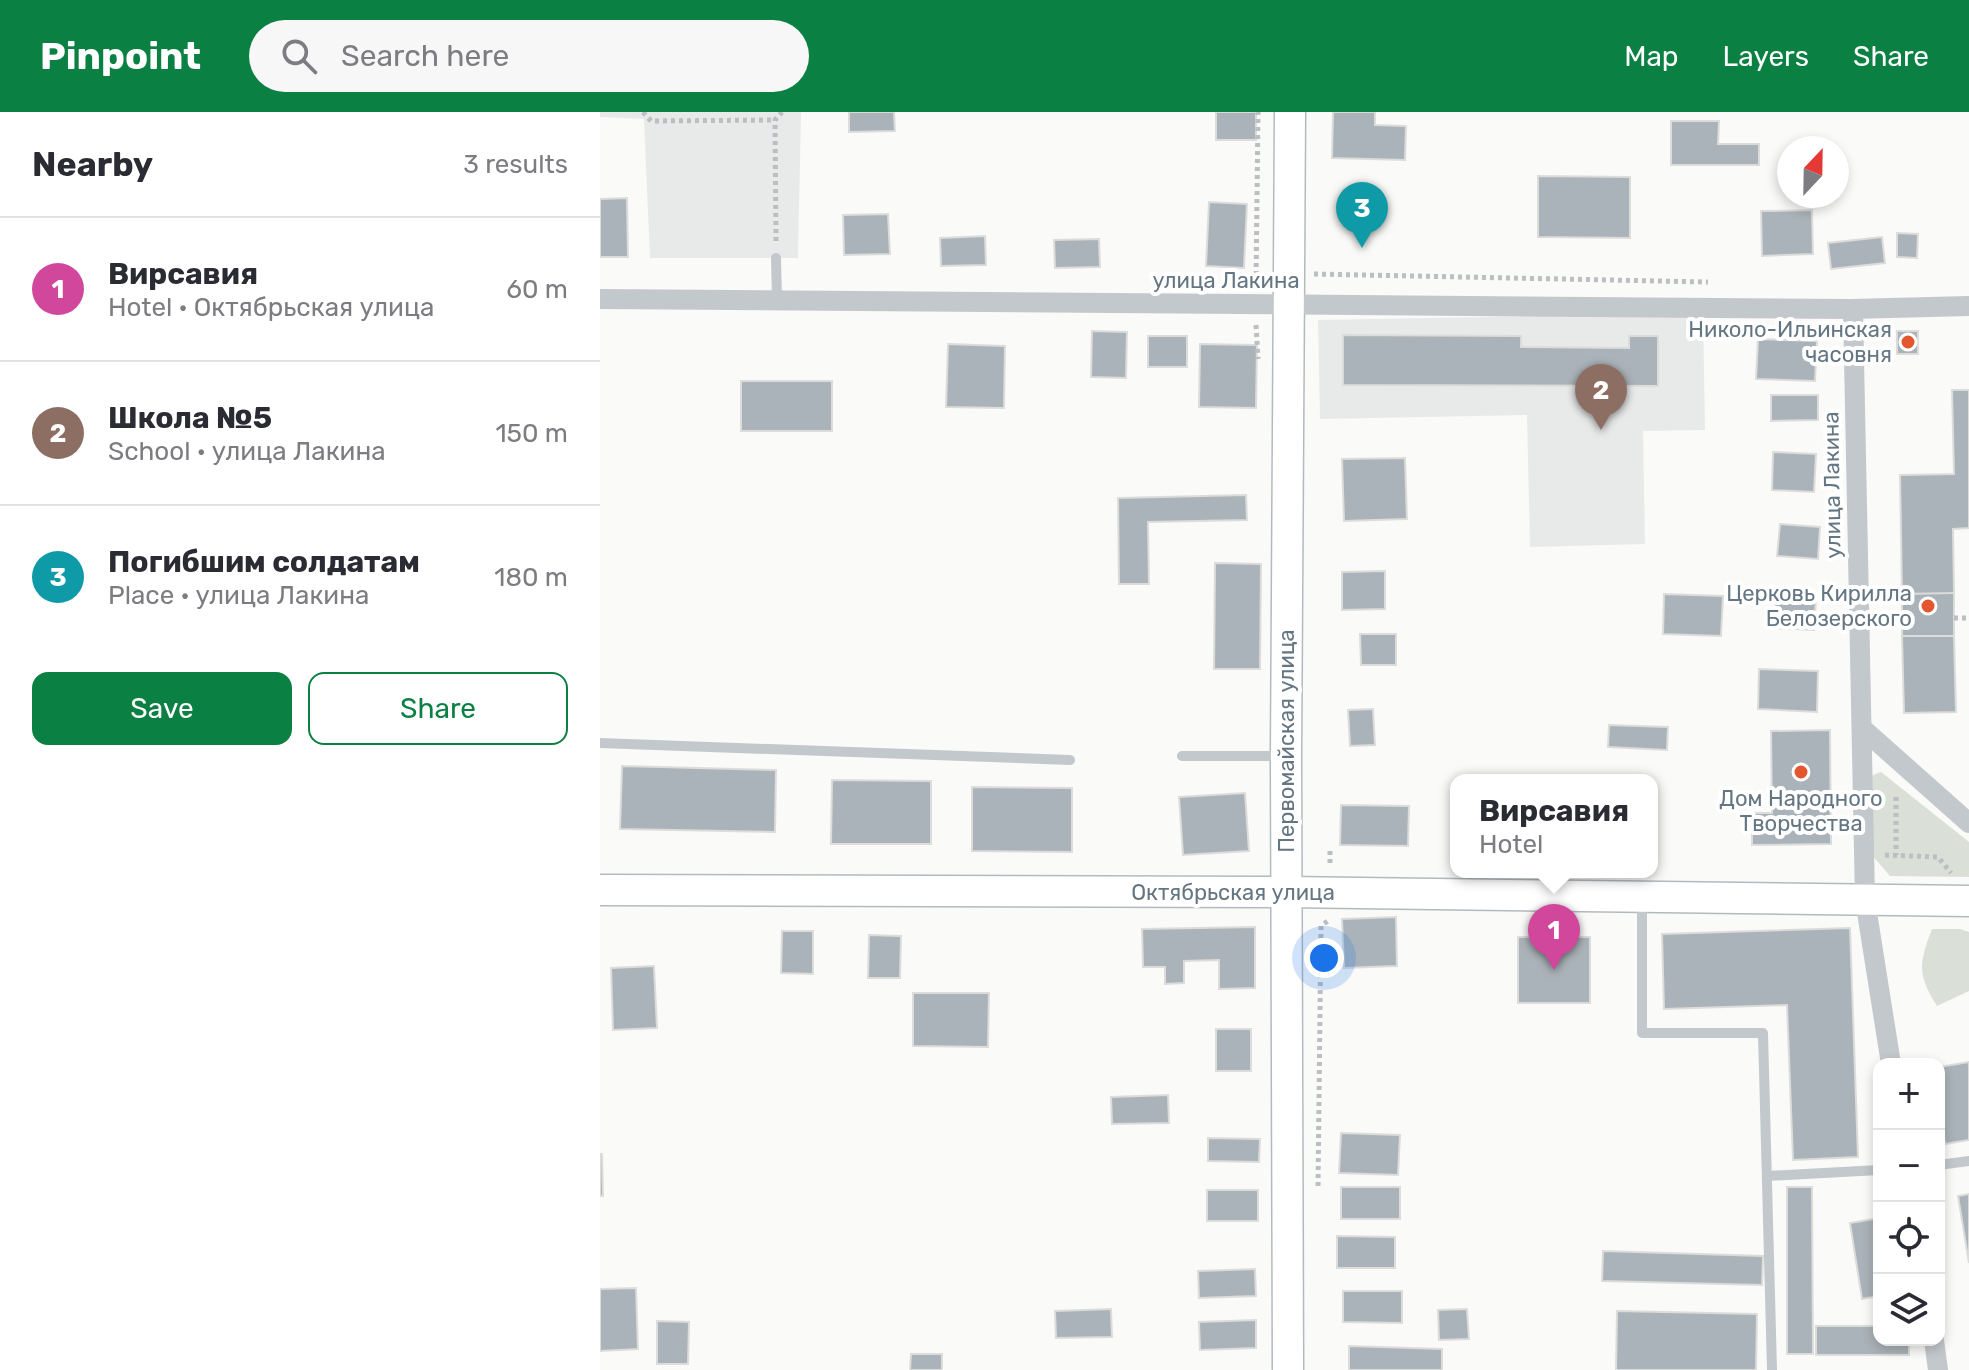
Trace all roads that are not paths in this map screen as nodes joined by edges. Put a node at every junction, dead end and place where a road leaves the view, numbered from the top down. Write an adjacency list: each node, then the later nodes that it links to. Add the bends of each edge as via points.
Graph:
1 (1290, 112): 5 (street, Первомайская улица)
2 (776, 258): 4 (lane)
3 (600, 299): 4 (street, улица Лакина)
4 (777, 300): 5 (street, улица Лакина)
5 (1289, 304): 7 (street, улица Лакина); 11 (street, Первомайская улица)
6 (1969, 306): 7 (street, улица Лакина)
7 (1853, 309): 8 (street, улица Лакина)
8 (1863, 729): 13 (street); 18 (street, улица Лакина)
9 (600, 743): 12 (lane)
10 (1182, 756): 11 (lane)
11 (1286, 756): 16 (street, Первомайская улица)
12 (1070, 760)
13 (1969, 823)
14 (1961, 889): 18 (street, Октябрьская улица)
15 (600, 890): 16 (street, Октябрьская улица)
16 (1286, 892): 17 (street, Октябрьская улица); 25 (street, Первомайская улица)
17 (1642, 897): 18 (street, Октябрьская улица); 23 (lane, via 1642,1033 1763,1033)
18 (1865, 900): 19 (street, улица Лакина)
19 (1890, 1058)
20 (1969, 1161): 21 (lane)
21 (1945, 1164)
22 (1873, 1170): 23 (lane)
23 (1767, 1176): 26 (lane)
24 (1935, 1346): 27 (street)
25 (1288, 1370)
26 (1772, 1370)
27 (1938, 1370)

